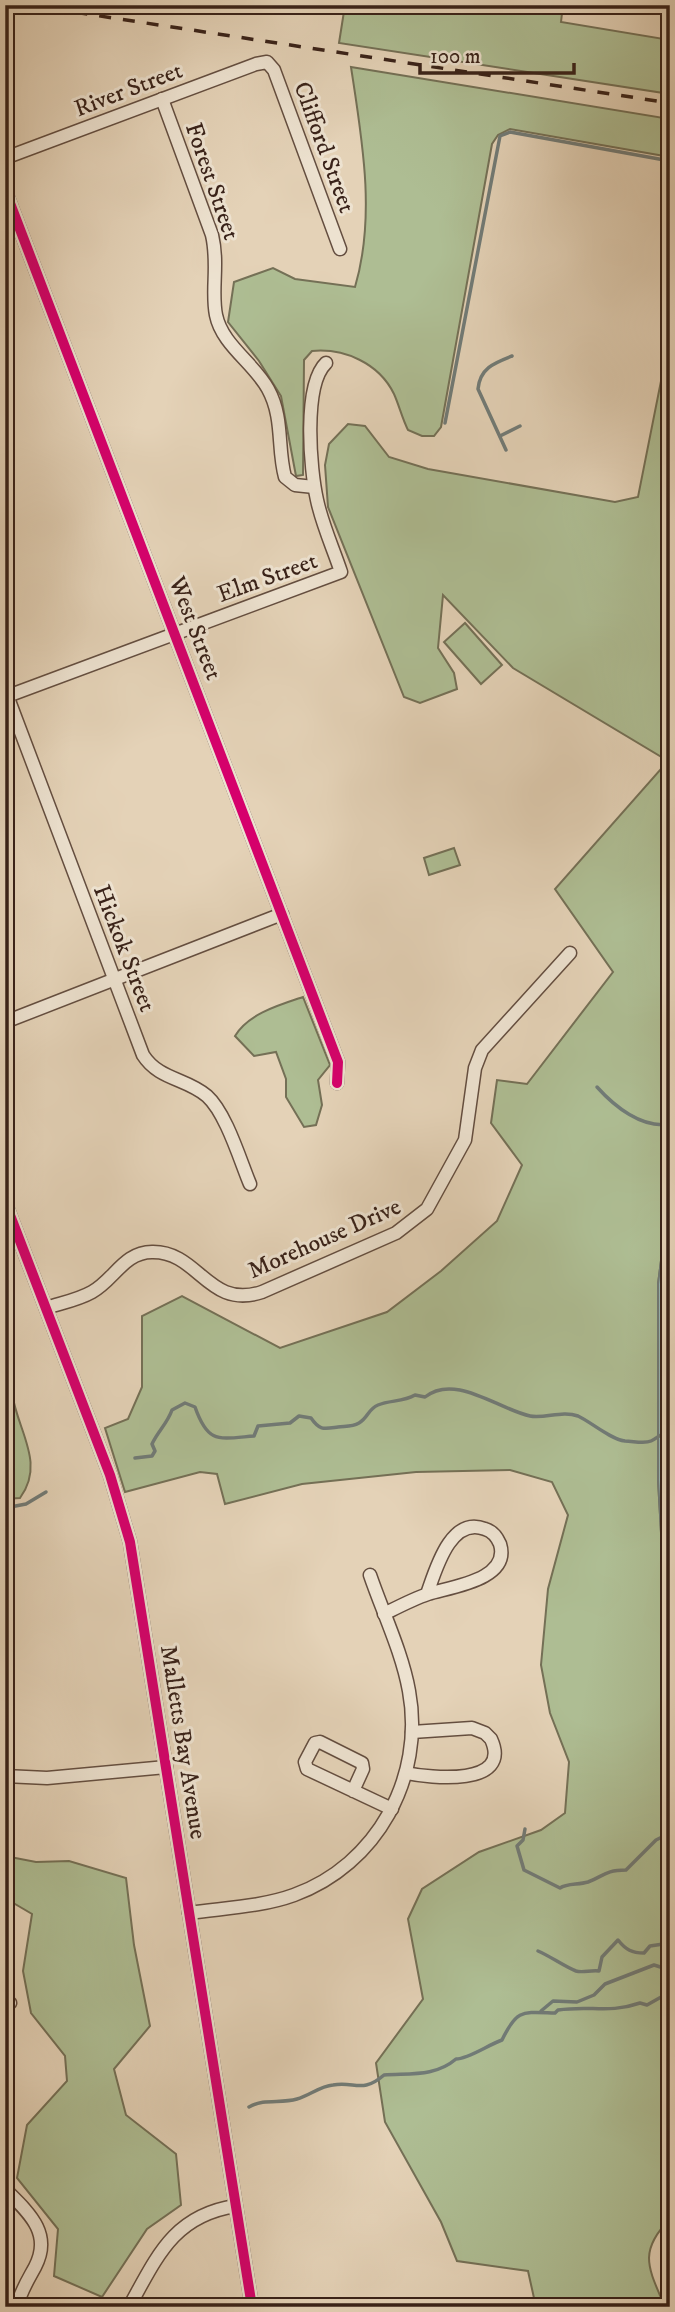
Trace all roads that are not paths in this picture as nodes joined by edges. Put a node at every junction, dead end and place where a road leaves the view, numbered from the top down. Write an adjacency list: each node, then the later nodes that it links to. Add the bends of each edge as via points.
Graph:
1 (267, 62): 2 (street, River Street); 5 (street, Clifford Street, via 274,70)
2 (162, 99): 3 (street, River Street); 7 (street, Forest Street, via 212,235 219,324 275,403 285,477 295,485)
3 (5, 158)
4 (5, 190): 8 (street, West Street)
5 (340, 249)
6 (326, 363): 7 (street, Elm Street, via 313,389)
7 (314, 487): 8 (street, Elm Street, via 341,572)
8 (175, 634): 9 (street, Elm Street); 10 (street, West Street)
9 (6, 694): 12 (street, Hickok Street)
10 (282, 914): 12 (street); 14 (street, West Street, via 338,1062)
11 (570, 953): 17 (street, Morehouse Drive, via 482,1050 475,1068 465,1140 437,1196 407,1227 262,1292 241,1297 219,1290 169,1255 144,1252 129,1259 93,1291)
12 (115, 980): 13 (street); 15 (street, Hickok Street, via 143,1055 163,1075 200,1091 215,1105)
13 (5, 1022)
14 (337, 1083)
15 (250, 1184)
16 (5, 1202): 17 (street, Malletts Bay Avenue)
17 (46, 1308): 22 (street, Malletts Bay Avenue, via 110,1475 130,1542)
18 (370, 1575): 20 (street)
19 (427, 1594): 19 (street, via 442,1555 456,1536 476,1527 493,1534 500,1554 491,1570 470,1583); 20 (street)
20 (384, 1614): 21 (street, via 408,1684)
21 (412, 1732): 23 (street); 23 (street, via 476,1729 491,1739 494,1757 488,1769 476,1775)
22 (166, 1767): 24 (street, via 47,1778); 27 (street, Malletts Bay Avenue)
23 (406, 1773): 26 (street)
24 (5, 1776)
25 (352, 1791): 25 (street, via 306,1768 315,1743 362,1763); 26 (street)
26 (392, 1809): 27 (street, via 365,1848 319,1883 275,1900)
27 (189, 1913): 29 (street, Malletts Bay Avenue)
28 (5, 2189): 30 (street, via 28,2212 42,2238 39,2259)
29 (235, 2206): 31 (street, via 208,2212 180,2229 164,2246); 32 (street, Malletts Bay Avenue)
30 (17, 2307)
31 (129, 2307)
32 (252, 2307)

